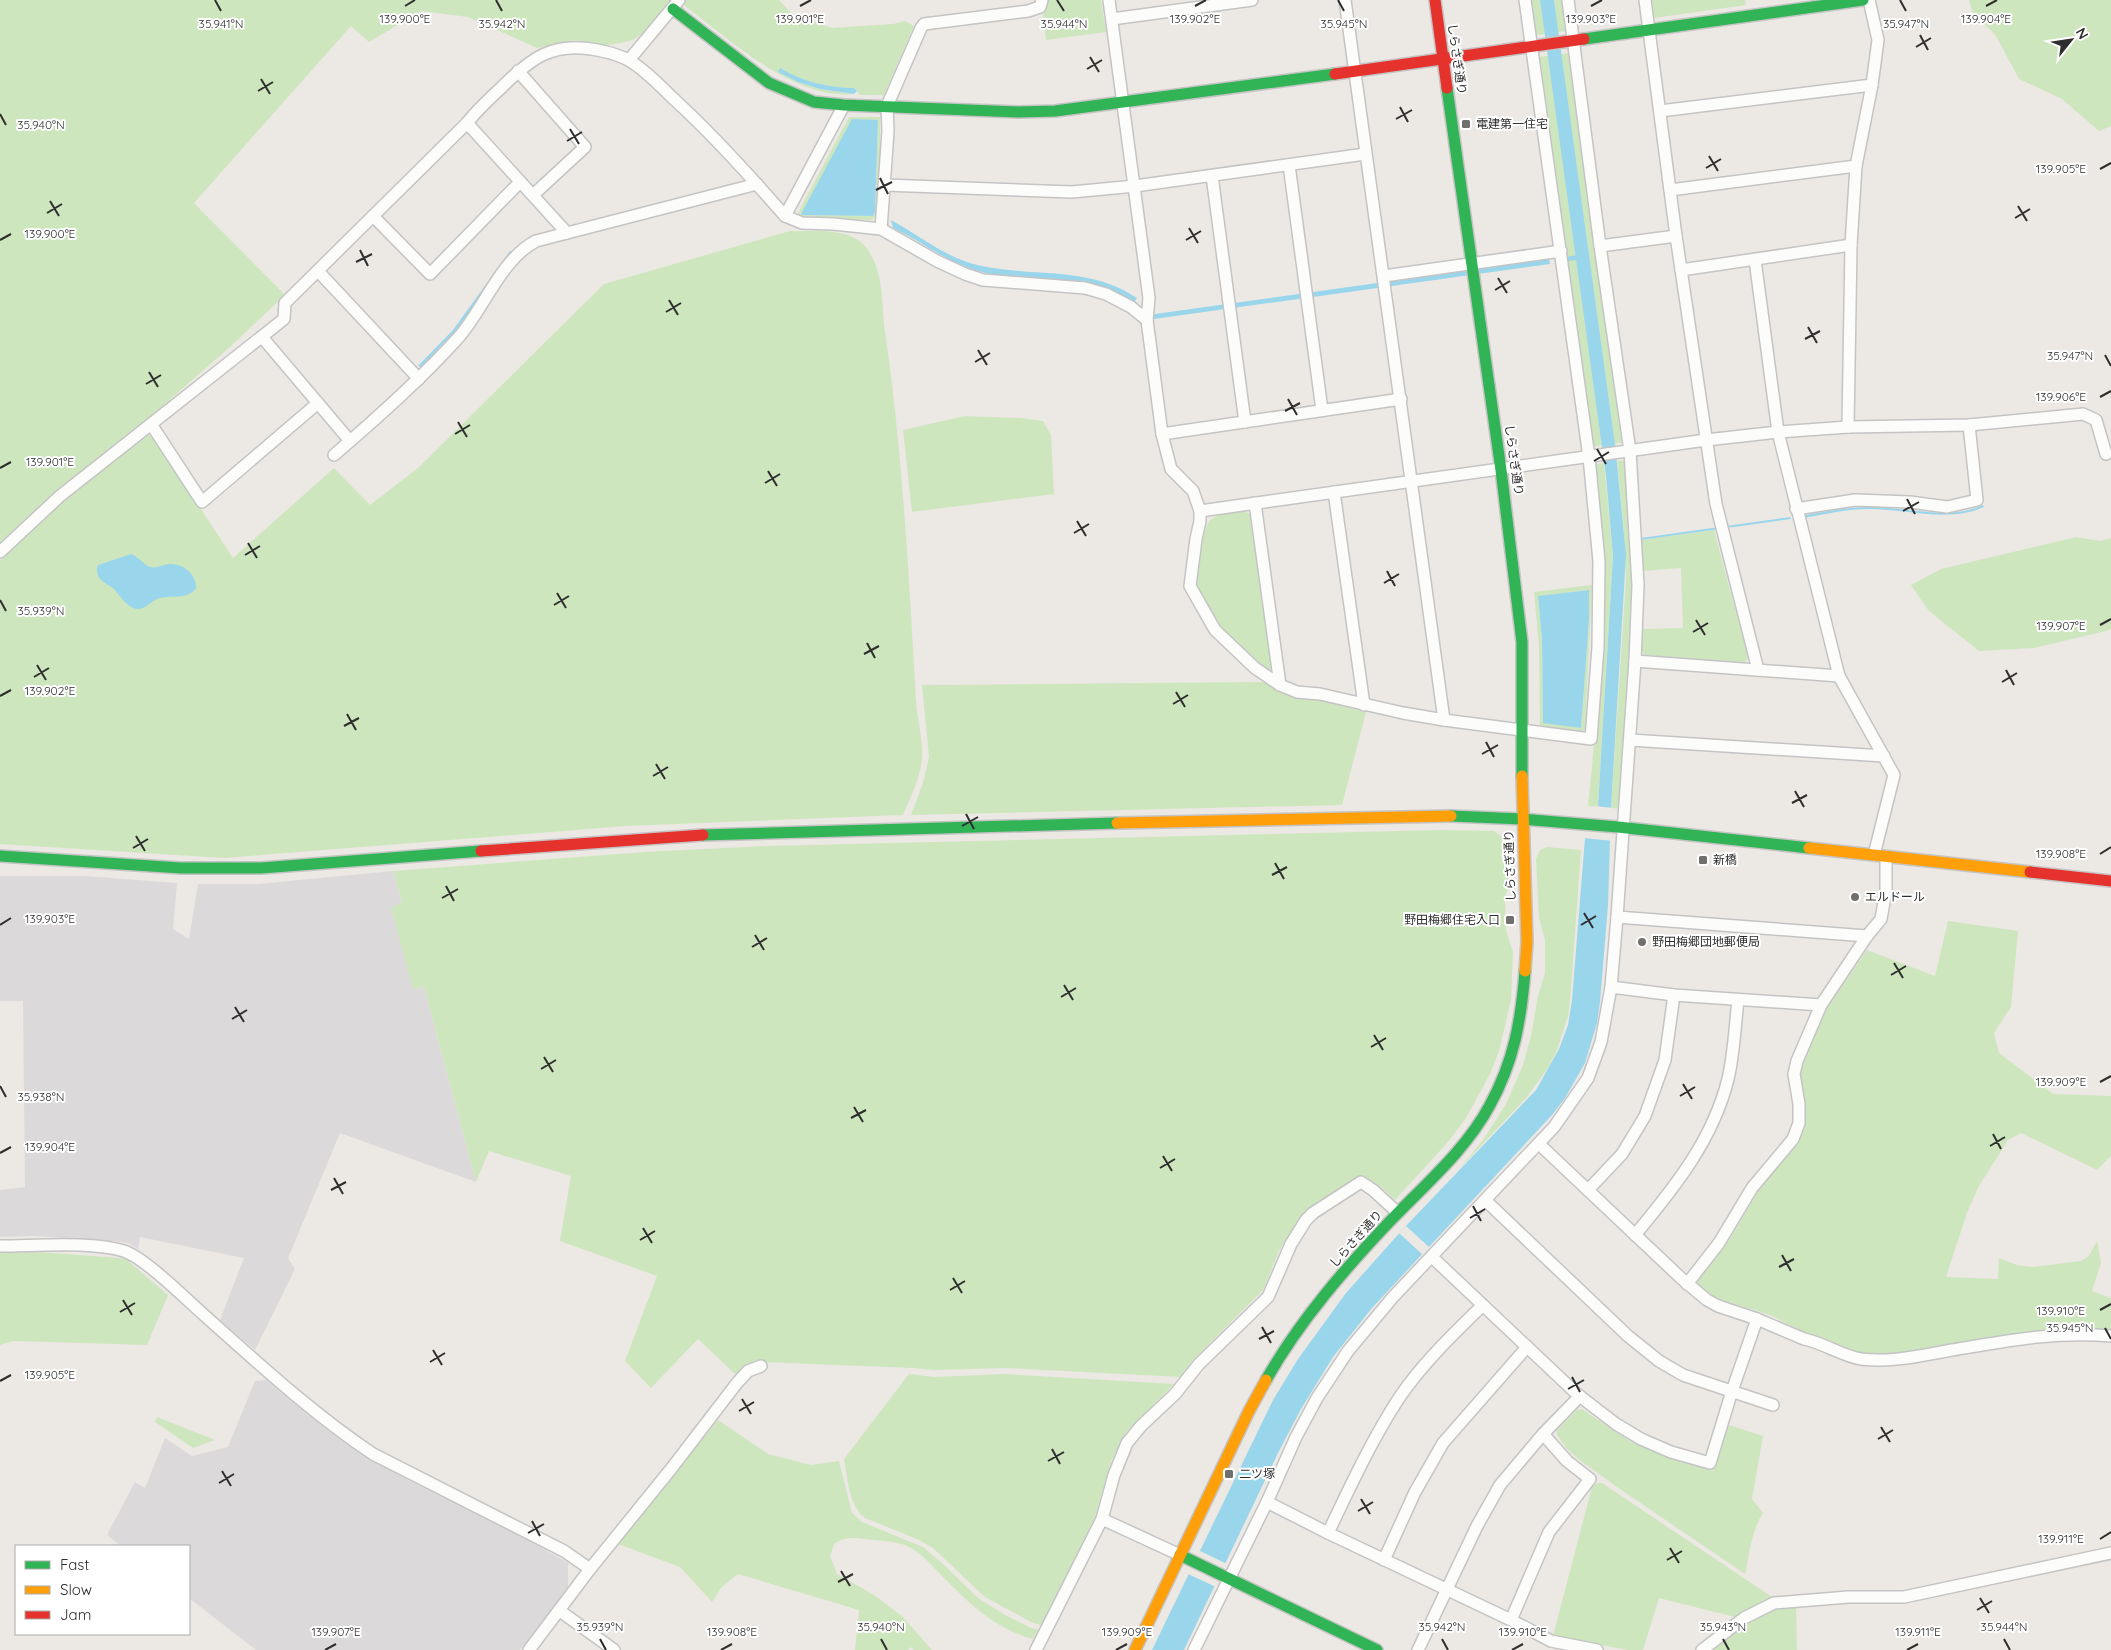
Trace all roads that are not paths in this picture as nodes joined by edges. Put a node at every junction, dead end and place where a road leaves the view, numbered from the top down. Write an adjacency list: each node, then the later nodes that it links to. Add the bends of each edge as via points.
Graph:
1 (1042, 0): 24 (street, via 1040,7 1028,11 924,24)
2 (1109, 0): 13 (street)
3 (1252, 0): 11 (street)
4 (1345, 0): 20 (street)
5 (1435, 0): 17 (street, しらさぎ通り)
6 (1526, 0): 16 (street)
7 (1568, 0): 15 (street)
8 (1645, 0): 14 (street)
9 (1863, 0): 14 (street)
10 (1870, 0): 21 (street, via 1878,40)
11 (1191, 4): 13 (street)
12 (676, 5): 18 (street); 23 (street, via 770,82 814,102)
13 (1112, 19): 22 (street)
14 (1649, 30): 15 (street); 25 (street)
15 (1573, 40): 16 (street); 43 (street)
16 (1532, 47): 17 (street); 44 (street)
17 (1443, 59): 20 (street); 46 (street, しらさぎ通り)
18 (629, 60): 19 (street, via 599,50 566,47 542,54); 32 (street, via 694,118)
19 (518, 71): 26 (street); 36 (street, via 585,147)
20 (1355, 71): 22 (street); 27 (street)
21 (1872, 85): 25 (street); 29 (street)
22 (1123, 103): 24 (street, via 1026,112); 34 (street)
23 (844, 106): 24 (street); 38 (street)
24 (887, 106): 33 (street)
25 (1660, 111): 35 (street)
26 (467, 123): 31 (street); 37 (street)
27 (1365, 154): 28 (street); 49 (street)
28 (1289, 165): 30 (street); 55 (street)
29 (1856, 166): 35 (street); 42 (street)
30 (1212, 176): 34 (street); 56 (street)
31 (520, 182): 36 (street); 37 (street, via 430,274)
32 (756, 184): 38 (street); 40 (street)
33 (885, 185): 34 (street, via 1072,192); 39 (street)
34 (1135, 186): 50 (street, via 1149,298)
35 (1670, 190): 41 (street)
36 (533, 196): 40 (street)
37 (373, 216): 48 (street)
38 (785, 216): 39 (street, via 802,223)
39 (881, 229): 50 (street, via 965,274 983,280 1092,290 1131,307)
40 (567, 233): 52 (street, via 536,241 522,250 465,330)
41 (1676, 236): 43 (street); 47 (street)
42 (1851, 245): 45 (street); 59 (street)
43 (1600, 246): 64 (street)
44 (1560, 251): 46 (street); 67 (street)
45 (1755, 260): 47 (street); 60 (street)
46 (1472, 263): 49 (street); 68 (street, しらさぎ通り)
47 (1681, 270): 62 (street)
48 (318, 271): 51 (street, via 285,303 284,319); 52 (street)
49 (1384, 276): 53 (street)
50 (1147, 320): 61 (street)
51 (262, 337): 54 (street); 57 (street)
52 (419, 379): 63 (street)
53 (1401, 399): 55 (street); 69 (street)
54 (318, 403): 57 (street, via 202,502); 63 (street)
55 (1322, 410): 56 (street)
56 (1245, 422): 61 (street)
57 (152, 424): 74 (street, via 60,496)
58 (1969, 425): 59 (street); 65 (street, via 2083,414 2096,420); 72 (street, via 1977,500 1947,507 1855,500)
59 (1848, 427): 60 (street)
60 (1778, 432): 62 (street); 72 (street)
61 (1162, 434): 73 (street, via 1171,469 1193,491)
62 (1706, 440): 64 (street); 76 (street, via 1716,504)
63 (350, 441): 66 (street)
64 (1630, 451): 67 (street); 75 (street, via 1638,585)
65 (2106, 454)
66 (334, 455)
67 (1589, 457): 68 (street); 81 (street, via 1599,560 1598,647 1591,739)
68 (1501, 470): 69 (street); 81 (street, しらさぎ通り, via 1522,642)
69 (1412, 482): 70 (street); 80 (street)
70 (1334, 492): 71 (street); 79 (street)
71 (1255, 503): 73 (street); 78 (street)
72 (1796, 509): 77 (street)
73 (1200, 511): 78 (street, via 1190,586 1215,630 1255,668)
74 (0, 552)
75 (1635, 661): 76 (street); 82 (street)
76 (1758, 670): 77 (street)
77 (1839, 676): 83 (street)
78 (1280, 685): 79 (street, via 1297,692)
79 (1364, 705): 80 (street)
80 (1444, 720): 81 (street)
81 (1523, 730): 84 (street, しらさぎ通り)
82 (1630, 740): 83 (street); 85 (street)
83 (1884, 756): 87 (street, via 1894,775)
84 (1522, 819): 85 (street); 86 (street, via 1459,816 675,836 218,870); 98 (street, しらさぎ通り, via 1527,942 1521,1018 1509,1065 1490,1106 1467,1141)
85 (1621, 828): 87 (street); 89 (street)
86 (0, 856)
87 (1880, 856): 88 (street); 90 (street, via 1886,891 1881,919)
88 (2111, 881)
89 (1617, 917): 90 (street); 91 (street)
90 (1867, 936): 94 (street)
91 (1611, 987): 92 (street); 95 (street, via 1602,1042 1588,1078)
92 (1674, 995): 93 (street); 96 (street, via 1664,1060 1645,1116 1622,1154)
93 (1738, 1000): 94 (street); 99 (street, via 1728,1078 1717,1110 1691,1163)
94 (1821, 1006): 102 (street, via 1794,1074 1799,1124 1793,1138 1752,1188 1719,1243)
95 (1539, 1144): 96 (street); 97 (street)
96 (1588, 1190): 99 (street)
97 (1485, 1200): 101 (street); 108 (street, via 1659,1362 1683,1375)
98 (1398, 1212): 113 (street, via 1361,1182 1306,1220 1291,1244 1268,1297 1199,1364 1127,1443); 116 (street, しらさぎ通り, via 1332,1286 1276,1363 1249,1411)
99 (1635, 1235): 102 (street)
100 (0, 1246): 118 (street, via 106,1247 127,1252 153,1270 301,1402 353,1441 406,1472 564,1551)
101 (1432, 1257): 103 (street); 112 (street, via 1348,1350 1296,1437)
102 (1687, 1284): 104 (street, via 1707,1300)
103 (1482, 1304): 106 (street); 114 (street, via 1442,1345 1400,1397 1370,1446)
104 (1757, 1319): 105 (street, via 1861,1359 1917,1356 2032,1337); 108 (street)
105 (2111, 1336)
106 (1527, 1346): 109 (street); 117 (street, via 1443,1443 1415,1492)
107 (761, 1366): 118 (street, via 748,1371 737,1383)
108 (1732, 1391): 109 (street, via 1710,1464 1641,1439); 110 (street)
109 (1580, 1396): 111 (street)
110 (1773, 1405)
111 (1543, 1434): 120 (street, via 1500,1485); 122 (street, via 1567,1461 1590,1479 1549,1532)
112 (1267, 1502): 114 (street); 119 (street)
113 (1102, 1519): 116 (street); 125 (street)
114 (1328, 1533): 117 (street)
115 (2111, 1552): 131 (street, via 1904,1597 1848,1597 1774,1603 1744,1618)
116 (1180, 1556): 119 (street); 126 (street, しらさぎ通り)
117 (1384, 1560): 120 (street)
118 (590, 1569): 121 (street)
119 (1224, 1576): 127 (street); 128 (street)
120 (1448, 1589): 122 (street); 129 (street)
121 (560, 1610): 123 (street); 124 (street)
122 (1511, 1620): 130 (street, via 1551,1641)
123 (529, 1650)
124 (614, 1650)
125 (1036, 1650)
126 (1135, 1650)
127 (1194, 1650)
128 (1377, 1650)
129 (1418, 1650)
130 (1597, 1650)
131 (1702, 1650)

